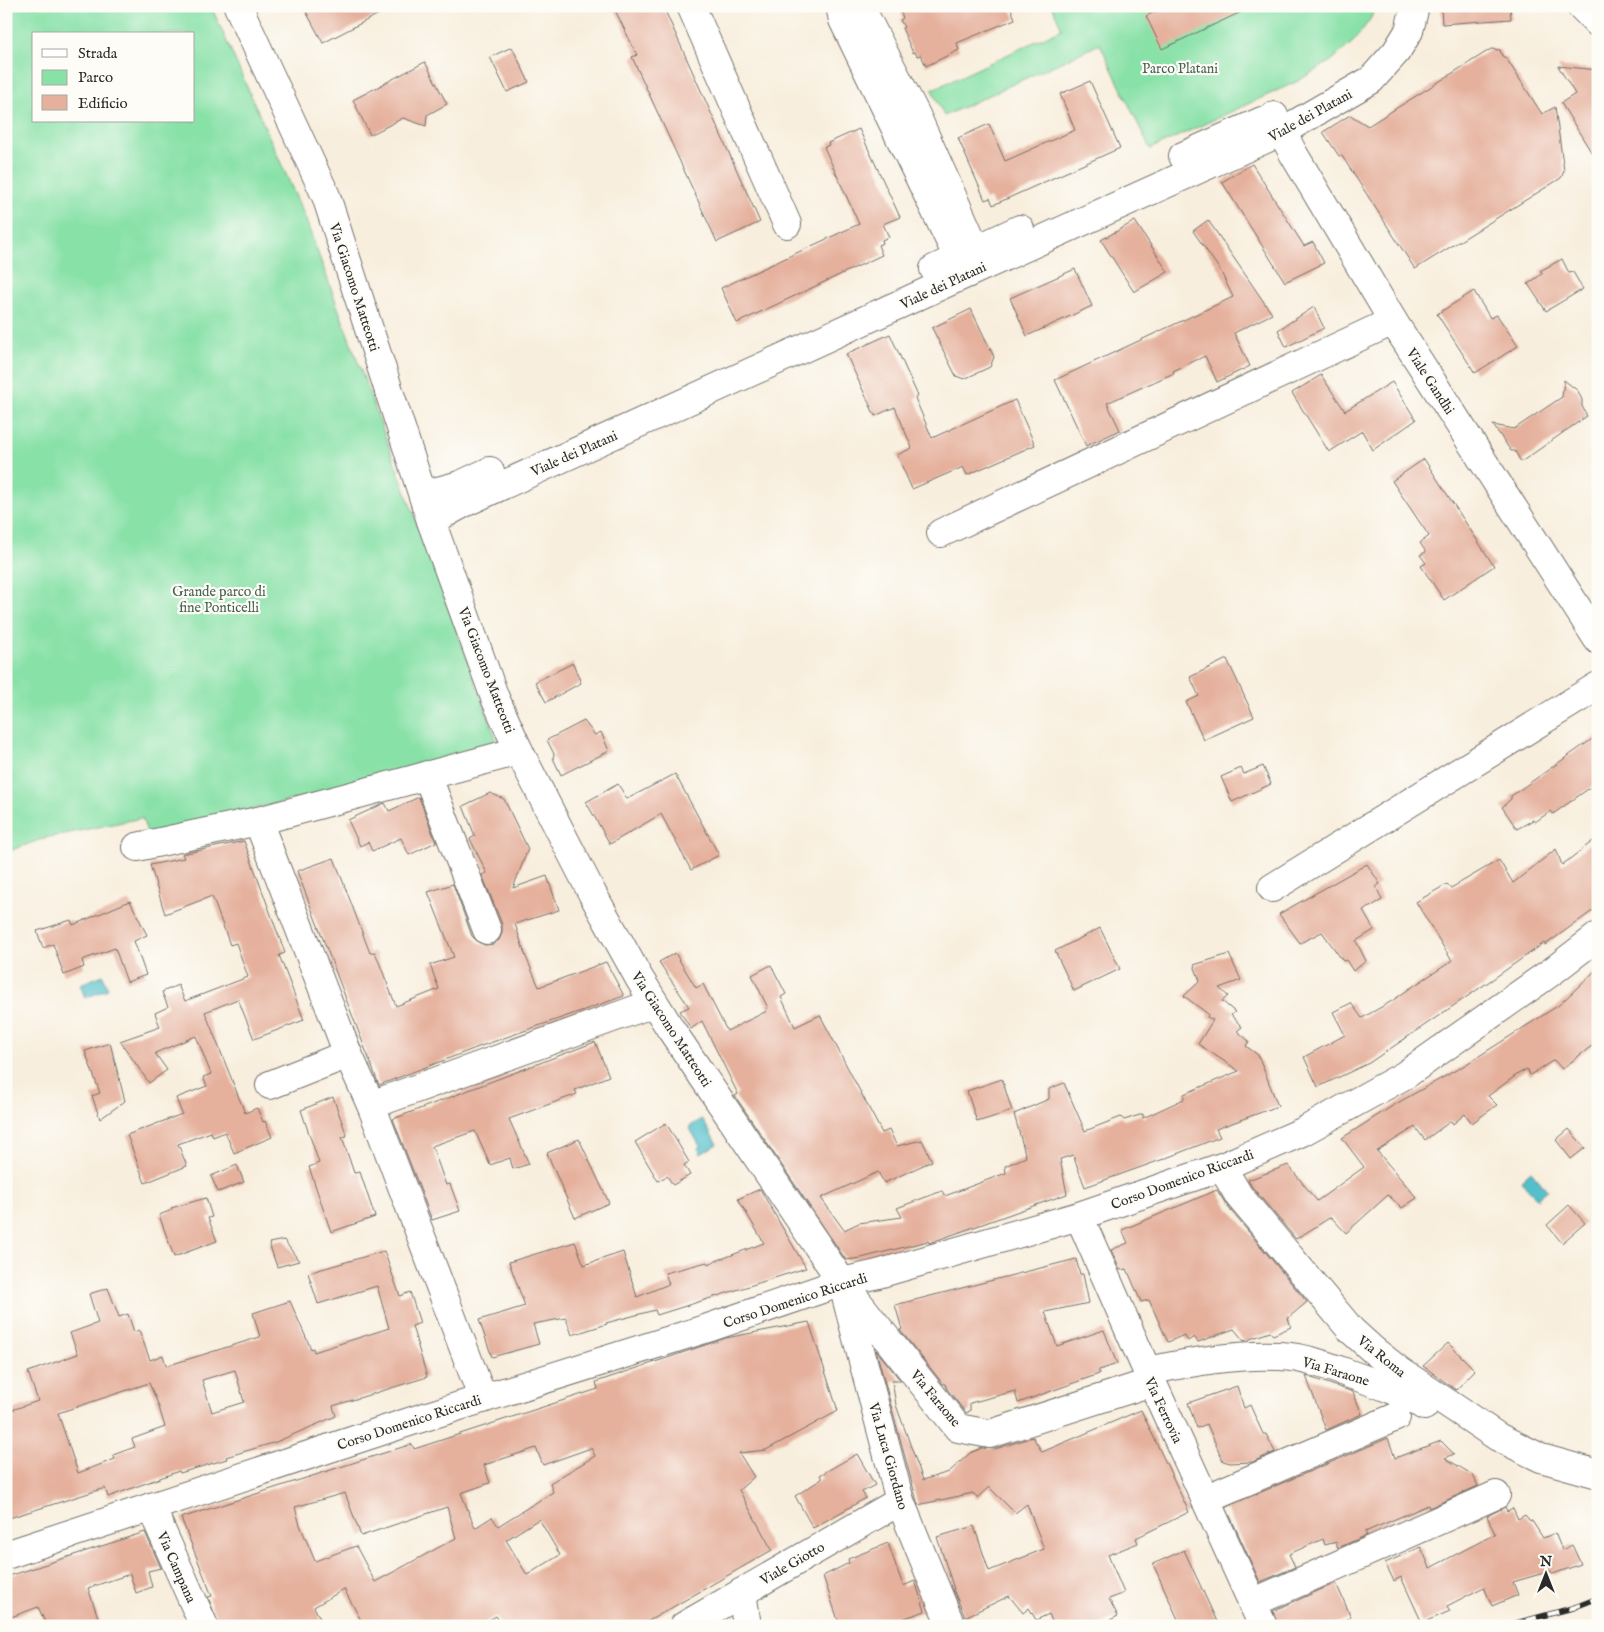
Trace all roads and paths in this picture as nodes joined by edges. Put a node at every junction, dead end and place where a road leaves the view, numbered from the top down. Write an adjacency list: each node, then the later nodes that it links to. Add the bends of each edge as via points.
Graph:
1 (238, 6): 13 (street, Via Giacomo Matteotti, via 326,196)
2 (691, 6): 10 (street)
3 (840, 6): 11 (street, via 843,20)
4 (863, 6): 11 (street, via 864,14 916,115)
5 (1397, 6): 9 (street, Viale dei Platani, via 1393,24 1370,56)
6 (1415, 6): 9 (street, Viale dei Platani, via 1409,31 1396,52 1371,80)
7 (1581, 6): 8 (street)
8 (1598, 23)
9 (1277, 124): 11 (street, Viale dei Platani); 12 (street, Viale Gandhi)
10 (787, 224)
11 (971, 261): 13 (street, Viale dei Platani, via 925,273 460,485); 14 (street, Viale dei Platani)
12 (1393, 322): 15 (street); 16 (street, Viale Gandhi)
13 (423, 495): 14 (street, Via Giacomo Matteotti)
14 (432, 521): 18 (street, Via Giacomo Matteotti, via 495,698)
15 (940, 533)
16 (1598, 640)
17 (1598, 686): 22 (street)
18 (518, 751): 19 (street); 25 (street, Via Giacomo Matteotti)
19 (427, 775): 20 (street); 23 (street)
20 (258, 821): 21 (street); 26 (street)
21 (136, 847)
22 (1272, 888)
23 (487, 930)
24 (1598, 936): 29 (street, Corso Domenico Riccardi, via 1404,1075 1302,1132)
25 (654, 1003): 28 (street); 31 (street, Via Giacomo Matteotti)
26 (348, 1054): 27 (street); 28 (street)
27 (270, 1085)
28 (371, 1105): 33 (street)
29 (1222, 1167): 30 (street, Corso Domenico Riccardi); 36 (street, Via Roma, via 1239,1196 1351,1330 1373,1350 1400,1372 1498,1437 1541,1458)
30 (1079, 1216): 31 (street, Corso Domenico Riccardi); 32 (street, Via Ferrovia)
31 (842, 1282): 32 (street, Via Faraone, via 958,1428 990,1434); 33 (street, Corso Domenico Riccardi); 39 (street, Via Luca Giordano)
32 (1149, 1377): 35 (street, Via Faraone, via 1192,1362 1235,1357 1281,1356 1317,1363 1419,1402); 38 (street, Via Ferrovia)
33 (483, 1399): 40 (street, Corso Domenico Riccardi)
34 (1396, 1417): 38 (street)
35 (1505, 1460)
36 (1598, 1474)
37 (1496, 1495): 43 (street, Via Ferrovia)
38 (1205, 1499): 43 (street, Via Ferrovia)
39 (900, 1501): 42 (street, Viale Giotto); 47 (street, Via Luca Giordano)
40 (151, 1507): 41 (street, Corso Domenico Riccardi); 44 (street, Via Campana)
41 (6, 1555)
42 (742, 1592): 45 (street, Viale Giotto); 46 (street)
43 (1258, 1614)
44 (204, 1626)
45 (684, 1626)
46 (747, 1626)
47 (951, 1626)

